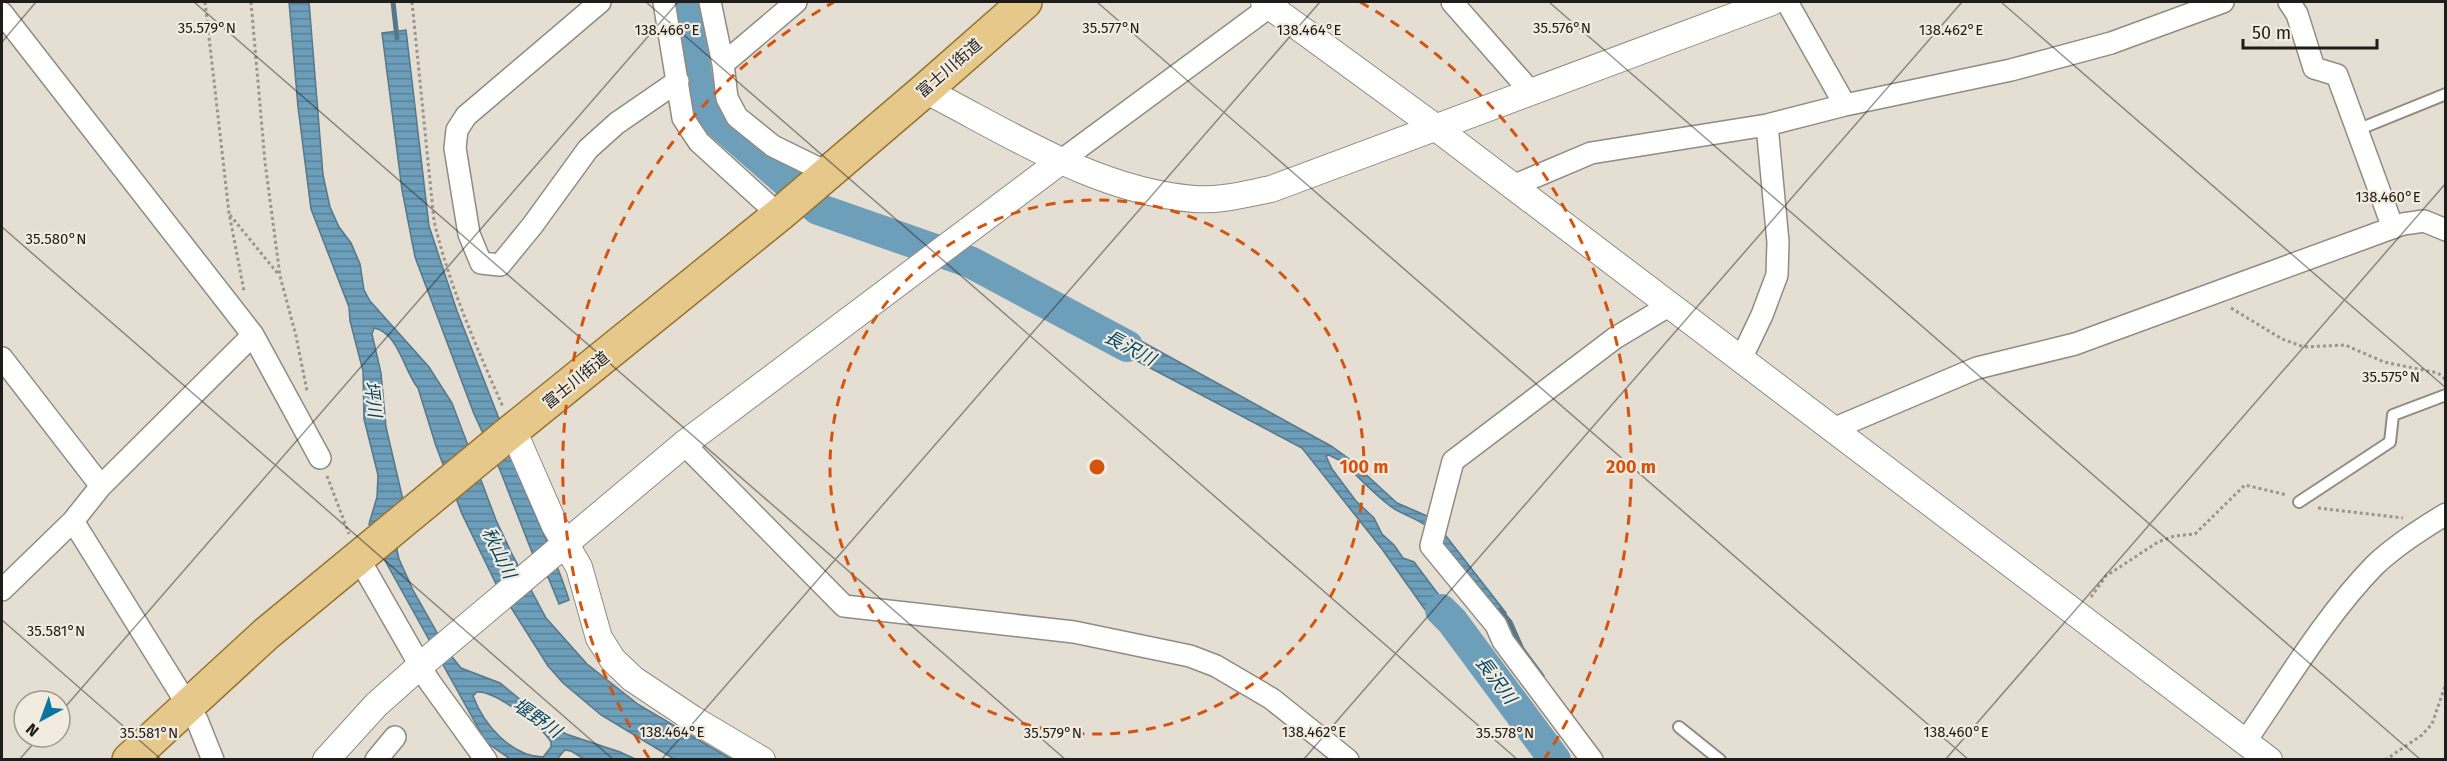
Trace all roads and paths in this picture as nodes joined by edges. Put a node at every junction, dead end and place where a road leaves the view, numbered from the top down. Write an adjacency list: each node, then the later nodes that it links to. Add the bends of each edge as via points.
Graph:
1 (205, 2): 27 (path)
2 (251, 2): 27 (path, via 280,276)
3 (600, 2): 16 (street, via 466,116 457,130 455,148 469,234 481,263 500,265 588,149 617,123)
4 (664, 2): 16 (street)
5 (710, 2): 15 (street)
6 (796, 2): 15 (street)
7 (1025, 2): 17 (main road, 富士川街道)
8 (1772, 2): 18 (street)
9 (1787, 2): 20 (street)
10 (2223, 2): 20 (street, via 2111,42 2022,67)
11 (2289, 2): 23 (street, via 2297,14 2314,68 2337,75)
12 (1270, 3): 22 (street); 24 (street)
13 (1460, 4): 18 (street)
14 (2, 13): 33 (street)
15 (723, 64): 25 (street, via 727,98 737,117 773,146)
16 (678, 81): 28 (street, via 683,118 699,142)
17 (926, 90): 24 (street); 25 (main road, 富士川街道)
18 (1531, 92): 22 (street)
19 (2445, 94): 23 (lane)
20 (1845, 105): 21 (street)
21 (1767, 125): 26 (street, via 1591,153); 35 (street, via 1778,242 1777,275)
22 (1435, 127): 24 (street, via 1271,189 1236,197 1196,199 1142,191); 26 (street)
23 (2357, 130): 29 (street)
24 (1062, 160): 40 (street)
25 (828, 173): 28 (main road, 富士川街道)
26 (1513, 186): 32 (street)
27 (229, 213): 33 (path)
28 (780, 214): 39 (main road, 富士川街道)
29 (2393, 228): 30 (street, via 2424,221); 31 (street)
30 (2445, 230)
31 (2208, 296): 36 (path, via 2282,339 2304,347 2345,345 2384,362 2438,373); 38 (street, via 2075,344 1977,368)
32 (1670, 305): 35 (street); 64 (street, via 1615,338 1453,461 1431,546 1496,625 1503,641)
33 (253, 335): 41 (street); 42 (street)
34 (2, 358): 42 (street)
35 (1741, 359): 38 (street)
36 (2445, 380)
37 (2445, 395): 43 (lane, via 2393,415 2390,442)
38 (1833, 429): 50 (street)
39 (509, 434): 47 (street, via 550,517); 48 (main road, 富士川街道)
40 (684, 444): 47 (street); 63 (street, via 844,606 1074,632 1190,656 1216,666 1272,699)
41 (321, 458)
42 (101, 486): 45 (street)
43 (2299, 502): 46 (path, via 2309,507 2402,517); 50 (path, via 2283,493 2245,485 2195,534 2158,542 2106,576)
44 (2445, 514): 46 (street)
45 (73, 521): 49 (street); 53 (street)
46 (2417, 531): 56 (street, via 2376,565 2342,603)
47 (560, 549): 51 (street); 62 (street, via 579,567 599,638 613,660 633,680)
48 (358, 558): 51 (street); 53 (main road, 富士川街道, via 266,634)
49 (2, 590)
50 (2078, 615): 56 (street)
51 (421, 665): 59 (street, via 376,705); 61 (street)
52 (2445, 683): 67 (path, via 2432,724)
53 (188, 706): 57 (main road, 富士川街道); 58 (street)
54 (1679, 728): 65 (lane)
55 (394, 737): 60 (street)
56 (2245, 742): 66 (street)
57 (129, 759)
58 (213, 759)
59 (326, 759)
60 (376, 759)
61 (486, 759)
62 (762, 759)
63 (1348, 759)
64 (1592, 759)
65 (1720, 759)
66 (2269, 759)
67 (2385, 759)

